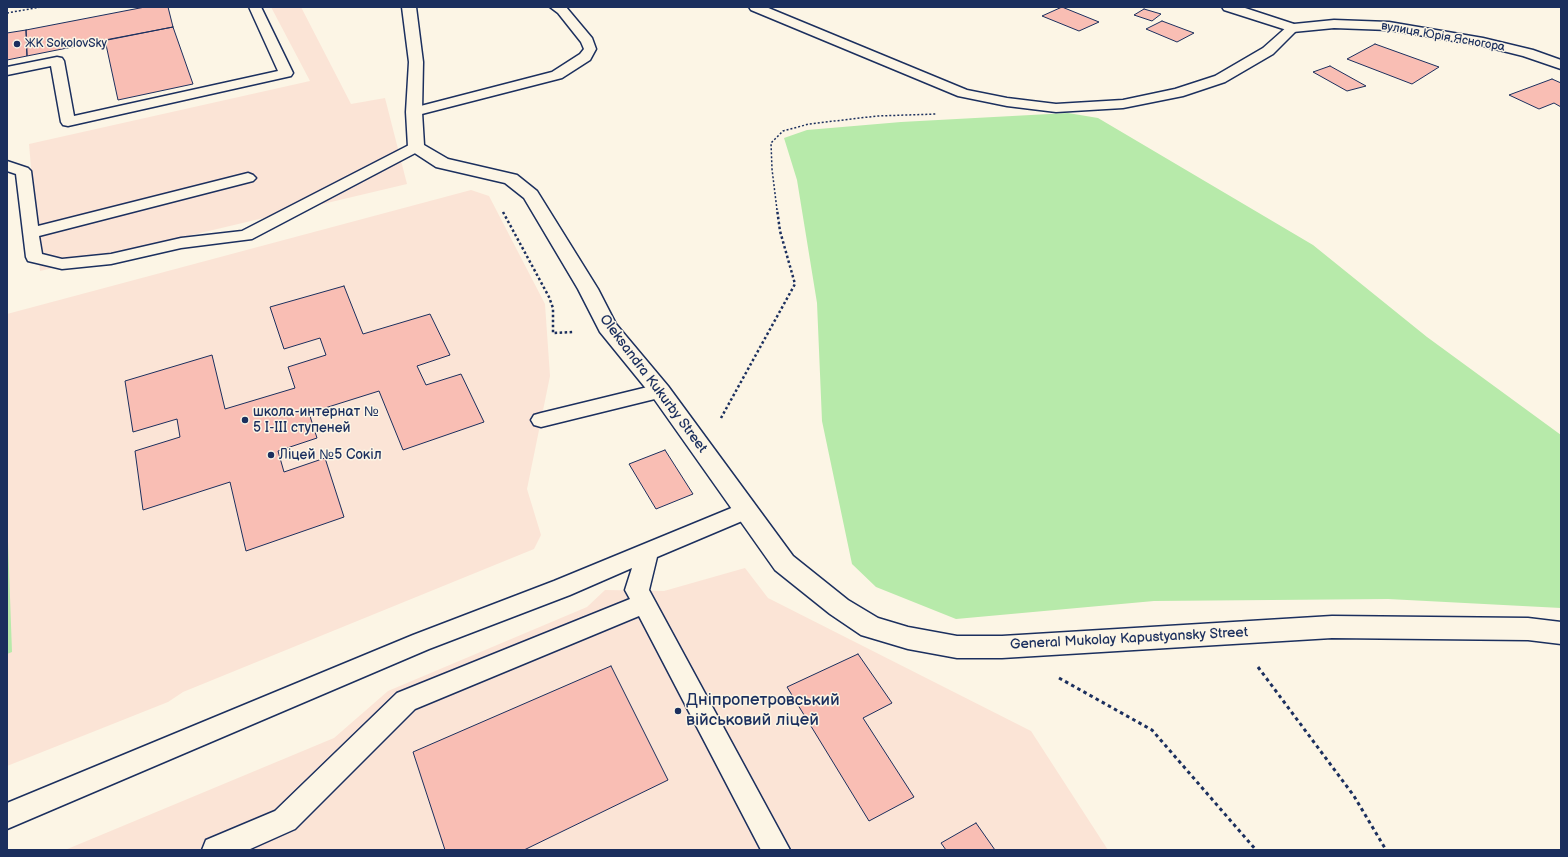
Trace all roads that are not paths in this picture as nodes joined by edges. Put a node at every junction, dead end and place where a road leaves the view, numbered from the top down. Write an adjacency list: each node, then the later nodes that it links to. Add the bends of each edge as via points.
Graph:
1 (255, 7): 8 (lane, via 286,73 68,122 57,61)
2 (409, 7): 9 (street, via 416,62)
3 (556, 7): 9 (lane, via 562,10 587,41 590,49 585,57 573,66 557,75)
4 (755, 7): 6 (lane, via 963,93 1056,108 1123,104 1178,93 1220,79 1268,51)
5 (1229, 7): 6 (street, вулиця Юрія Ясногора)
6 (1293, 28): 7 (street, вулиця Юрія Ясногора, via 1334,24 1389,26 1483,42 1528,53)
7 (1561, 65)
8 (7, 71)
9 (414, 112): 10 (street)
10 (416, 147): 13 (lane, via 246,236 181,243 111,259 62,264 34,257); 14 (street, Oleksandra Kukurby Street, via 442,162 511,179 531,196 588,289 607,327)
11 (7, 166): 13 (lane, via 23,171)
12 (248, 178): 13 (lane)
13 (31, 233)
14 (660, 390): 15 (lane); 16 (street, Oleksandra Kukurby Street)
15 (541, 420)
16 (746, 510): 17 (lane); 19 (street, General Mukolay Kapustyansky Street, via 784,563 839,607 870,627 908,638 957,647 1002,647 1332,627 1528,629)
17 (647, 552): 18 (lane, via 637,590); 20 (lane, via 421,642)
18 (644, 604): 21 (lane, via 406,701 285,820); 22 (lane)
19 (1561, 633)
20 (7, 816)
21 (216, 850)
22 (776, 850)

